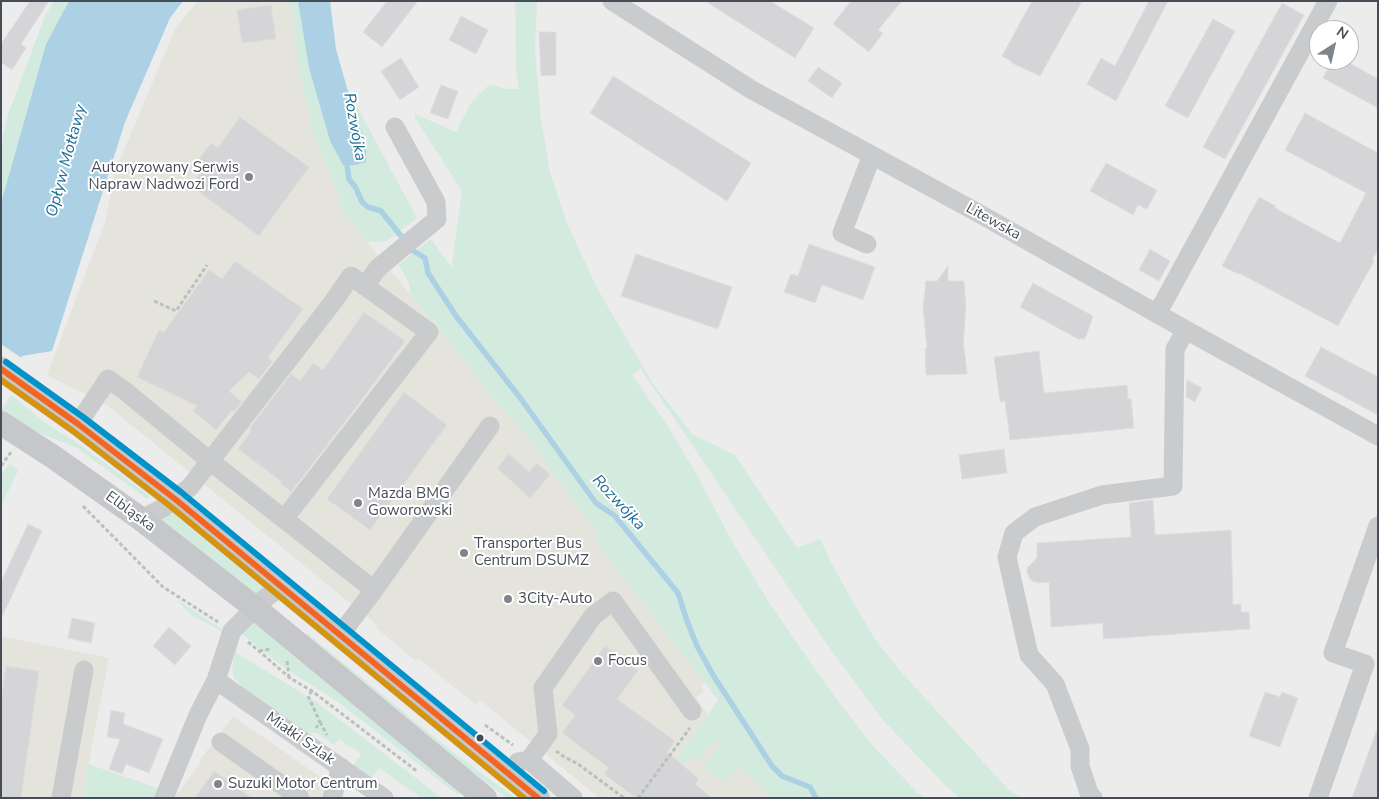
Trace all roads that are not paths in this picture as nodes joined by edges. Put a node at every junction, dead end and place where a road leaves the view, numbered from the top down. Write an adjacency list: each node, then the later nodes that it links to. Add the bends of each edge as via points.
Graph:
1 (612, 1): 4 (street, Litewska, via 752,90)
2 (1328, 1): 7 (street)
3 (395, 127): 6 (street, via 436,202 437,219 378,268)
4 (872, 155): 5 (street, via 842,233); 7 (street, Litewska)
5 (867, 244)
6 (365, 286): 14 (street, via 351,276); 16 (street, via 429,332)
7 (1157, 314): 8 (street, Litewska)
8 (1186, 330): 13 (street, Litewska); 38 (street, via 1175,350 1173,486 1102,496 1035,517 1014,532 1007,557 1029,655 1055,684 1080,749 1080,766)
9 (10, 375): 11 (main road)
10 (1, 424): 17 (main road, Elbląska)
11 (78, 424): 14 (street, via 108,379); 15 (main road)
12 (490, 426): 20 (street)
13 (1378, 436)
14 (210, 461): 15 (street); 16 (street)
15 (175, 500): 17 (street); 19 (main road)
16 (284, 519): 20 (street)
17 (141, 520): 21 (main road, Elbląska)
18 (1378, 526): 39 (street, via 1333,653 1365,664)
19 (281, 586): 21 (street); 22 (main road)
20 (374, 590): 22 (street)
21 (255, 608): 24 (street, via 232,631); 35 (main road, Elbląska)
22 (340, 635): 29 (main road)
23 (84, 670): 30 (street)
24 (216, 680): 28 (street, Miałki Szlak); 31 (street)
25 (692, 711): 27 (street, via 613,601 593,616 543,688 548,734)
26 (221, 742): 32 (street)
27 (529, 760): 29 (street); 37 (street)
28 (341, 767): 33 (street); 34 (street, Miałki Szlak)
29 (500, 767): 36 (main road)
30 (61, 798)
31 (164, 798)
32 (300, 798)
33 (332, 798)
34 (384, 798)
35 (485, 798)
36 (538, 798)
37 (573, 798)
38 (1093, 798)
39 (1318, 798)

